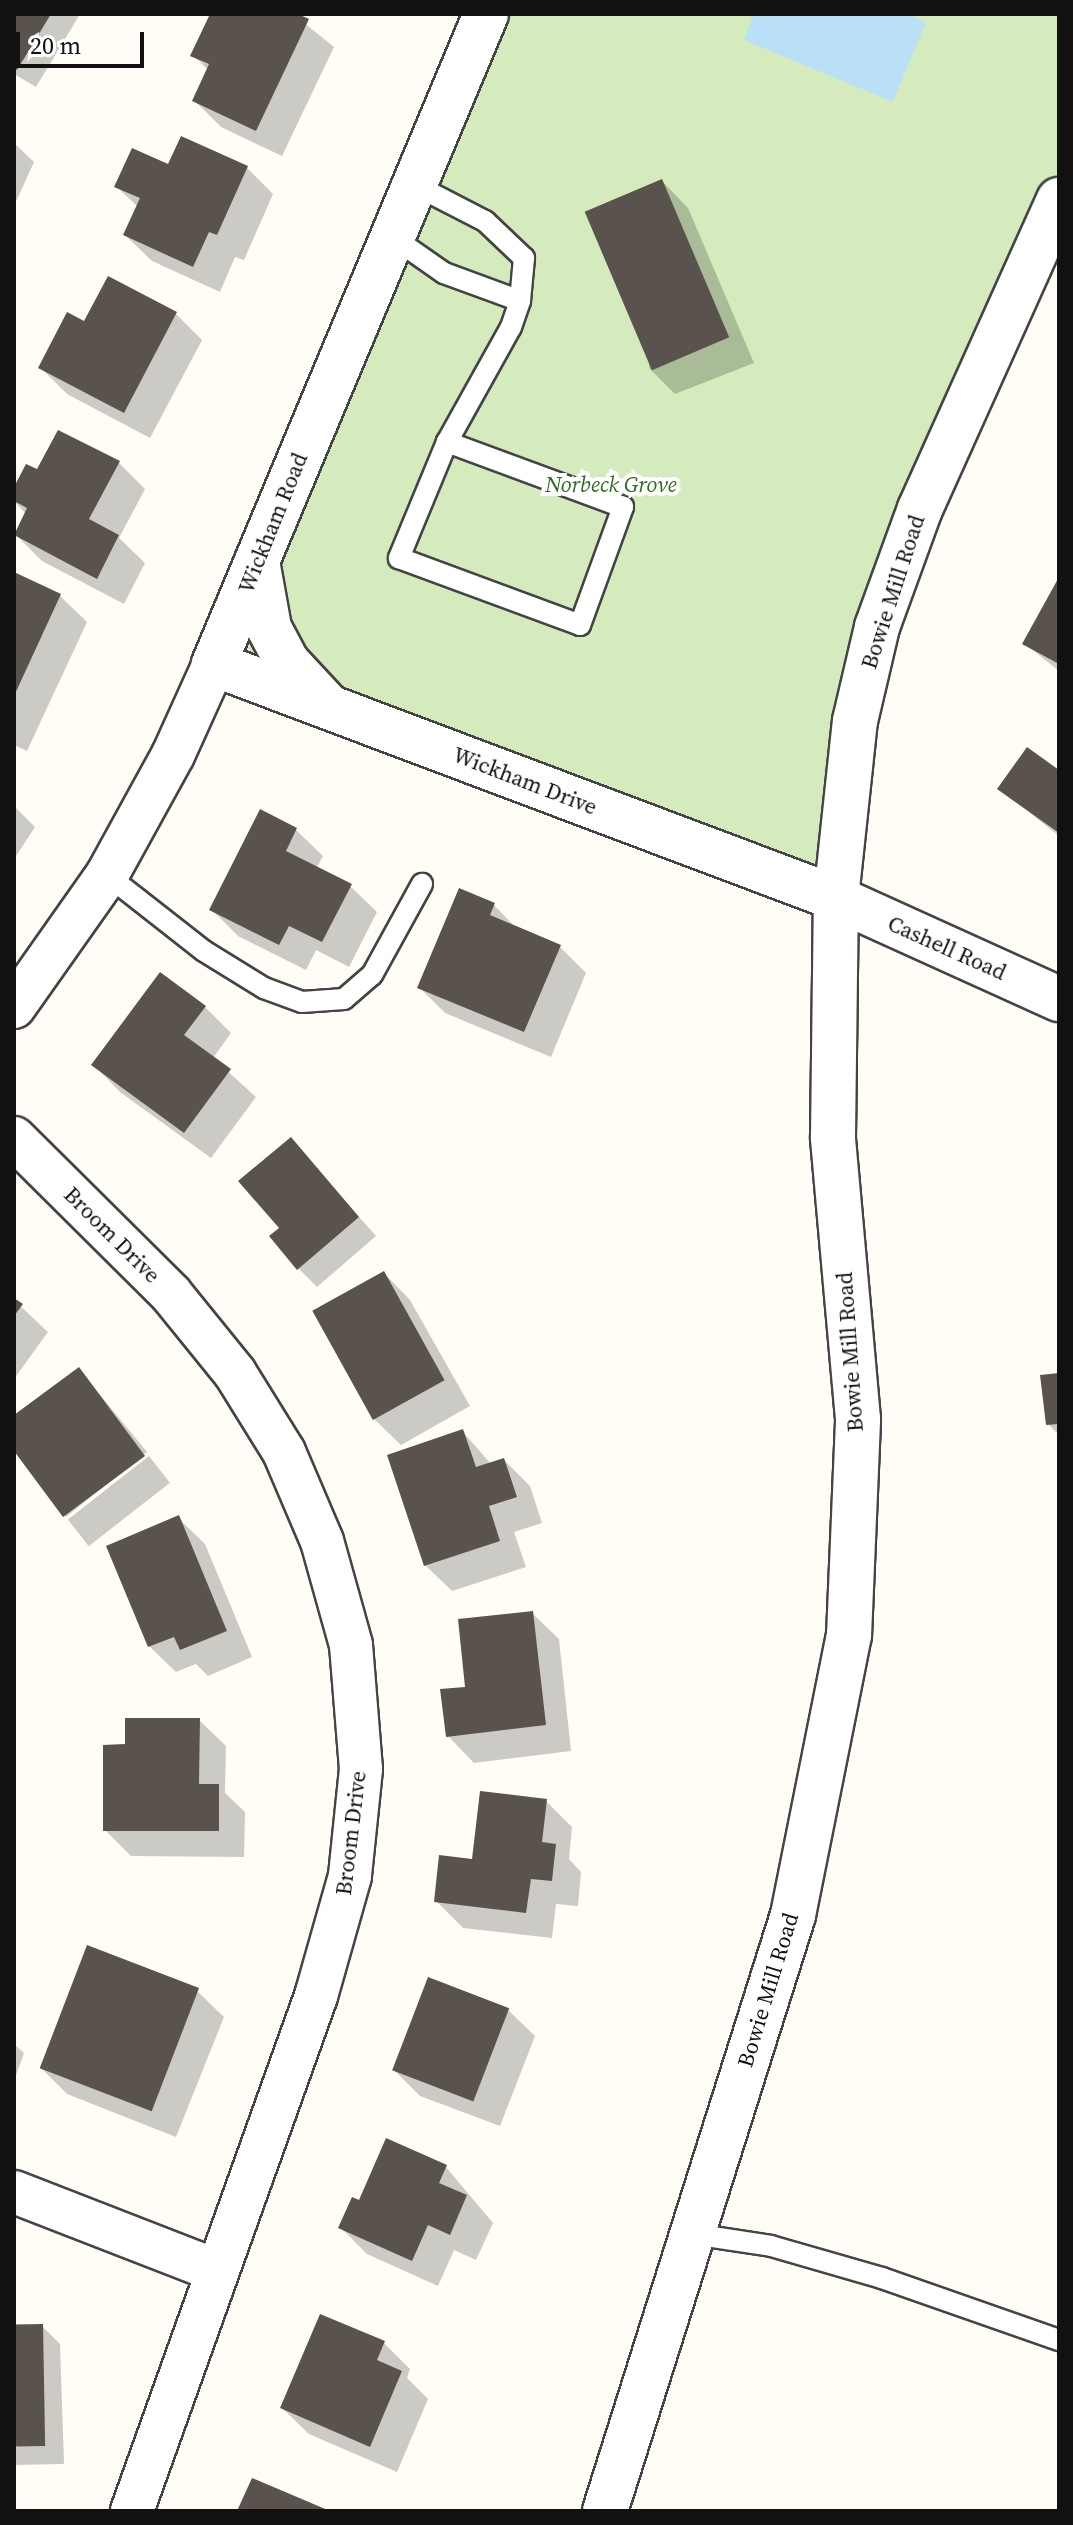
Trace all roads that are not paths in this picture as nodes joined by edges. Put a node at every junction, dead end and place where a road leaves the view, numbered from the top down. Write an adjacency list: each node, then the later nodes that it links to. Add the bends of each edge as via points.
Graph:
1 (486, 14): 2 (street, Wickham Road)
2 (413, 184): 4 (street, Wickham Road); 5 (lane, via 485,221 524,258)
3 (1059, 200): 12 (street, Bowie Mill Road, via 920,509 877,627 855,721)
4 (391, 236): 5 (lane, via 444,273); 7 (street, Wickham Road)
5 (520, 301): 6 (lane)
6 (447, 442): 6 (lane, via 399,558 580,625 623,507)
7 (257, 561): 8 (street, Wickham Road); 9 (street, via 269,628 287,662)
8 (214, 664): 9 (street, Wickham Drive); 10 (street, Wickham Road, via 173,755)
9 (331, 708): 12 (street, Wickham Drive)
10 (107, 875): 11 (lane, via 204,951 264,988 302,1002 344,999 372,975); 14 (street, Wickham Road)
11 (422, 884)
12 (836, 898): 13 (street, Cashell Road); 17 (street, Bowie Mill Road, via 833,1137 858,1419 849,1636 793,1915)
13 (1059, 999)
14 (14, 1007)
15 (14, 1138): 18 (street, Broom Drive, via 171,1294 235,1373 289,1465 322,1541 351,1645 361,1769 350,1876 316,1996)
16 (14, 2192): 18 (street)
17 (693, 2234): 19 (lane, via 771,2246 882,2278); 21 (street, Bowie Mill Road)
18 (215, 2270): 20 (street, Broom Drive)
19 (1059, 2340)
20 (132, 2511)
21 (605, 2511)

